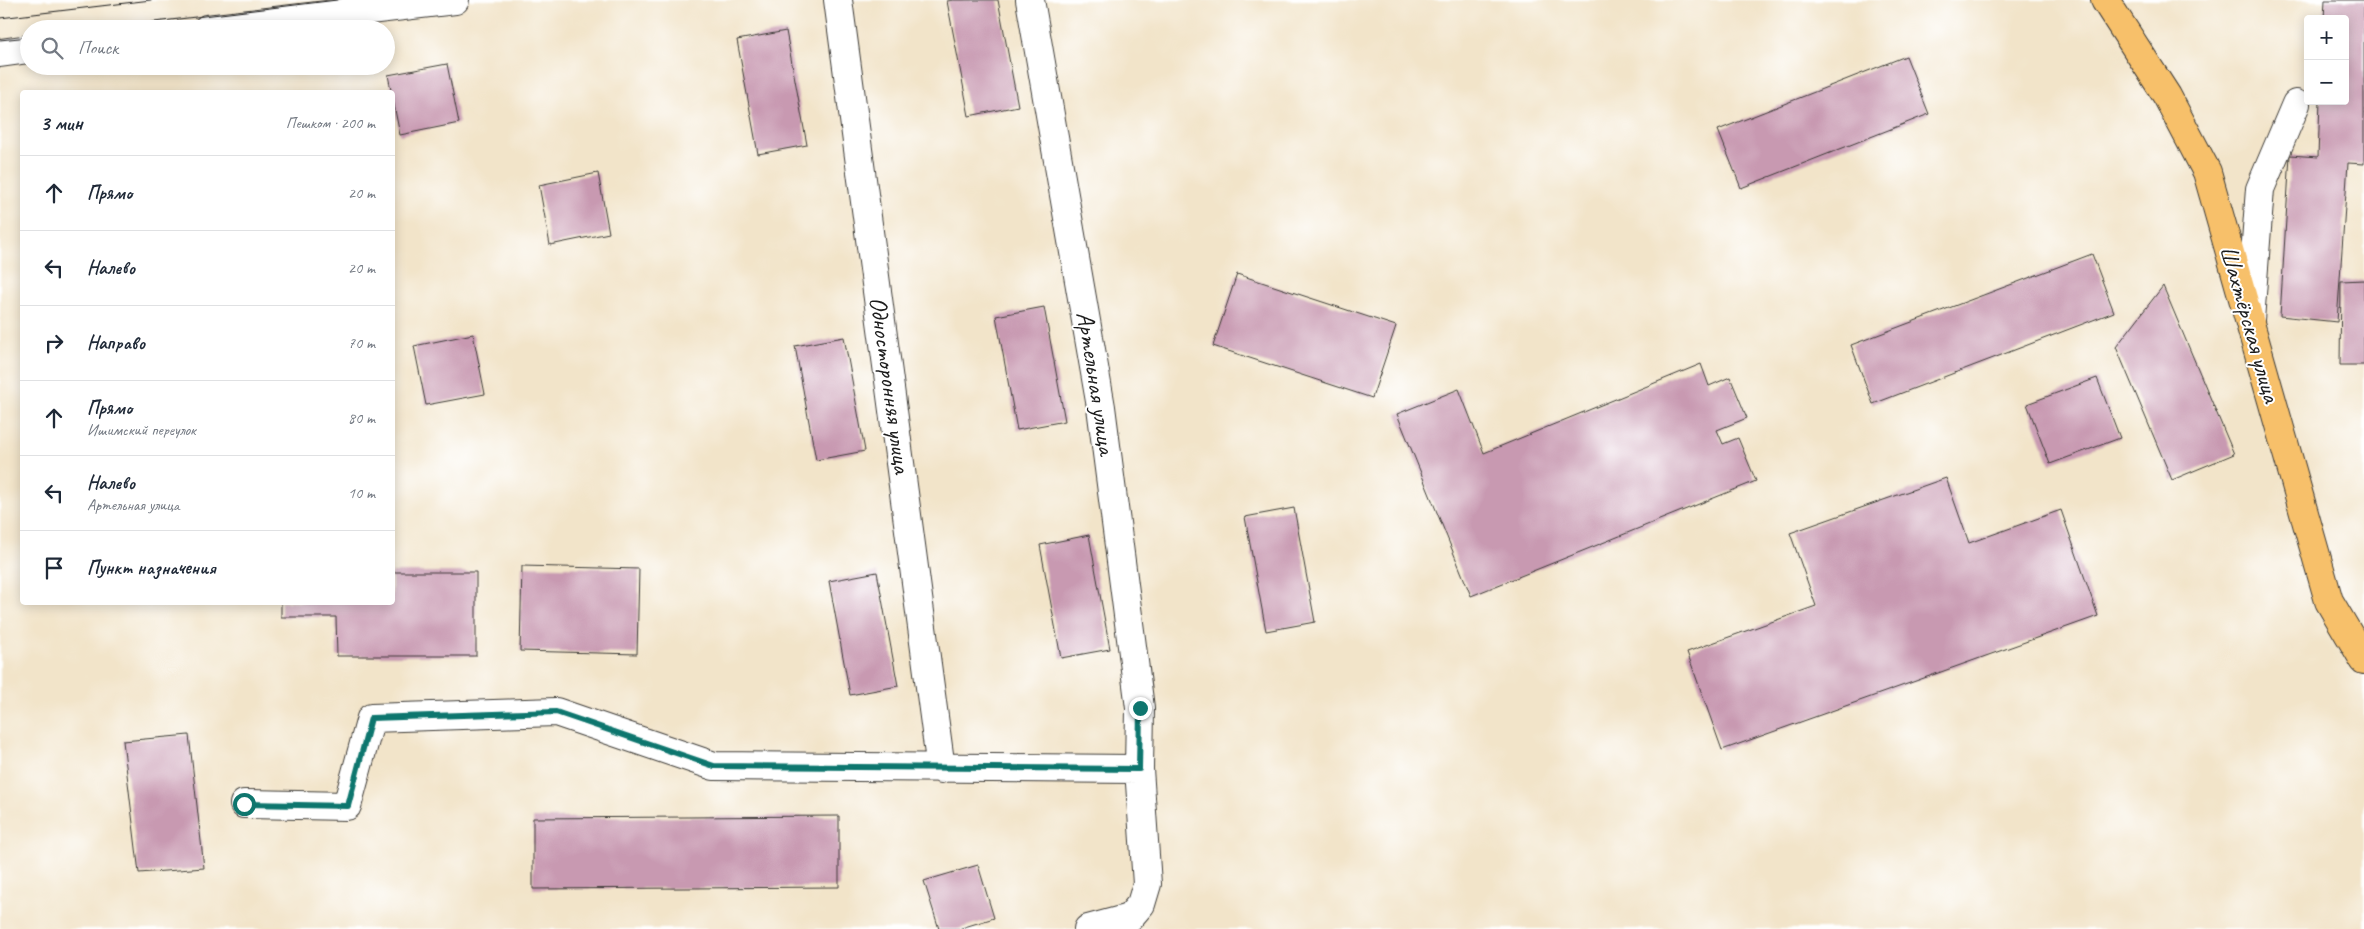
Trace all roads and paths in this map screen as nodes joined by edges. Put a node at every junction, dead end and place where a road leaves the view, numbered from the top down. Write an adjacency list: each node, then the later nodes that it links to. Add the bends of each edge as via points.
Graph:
1 (455, 0): 5 (street)
2 (838, 0): 11 (street, Односторонняя улица)
3 (1030, 0): 12 (street, Артельная улица, via 1101,407 1140,708)
4 (2106, 0): 9 (main road, Шахтёрская улица, via 2167,96 2207,172)
5 (284, 20)
6 (20, 50): 7 (street)
7 (0, 53)
8 (2296, 104): 9 (street, via 2260,189)
9 (2250, 324): 10 (main road, Шахтёрская улица, via 2329,600)
10 (2364, 660)
11 (941, 769): 12 (street); 13 (street, via 714,766 556,712 371,718 348,806)
12 (1139, 769): 14 (street, Артельная улица, via 1147,884 1141,904 1130,918)
13 (244, 804)
14 (1088, 929)

